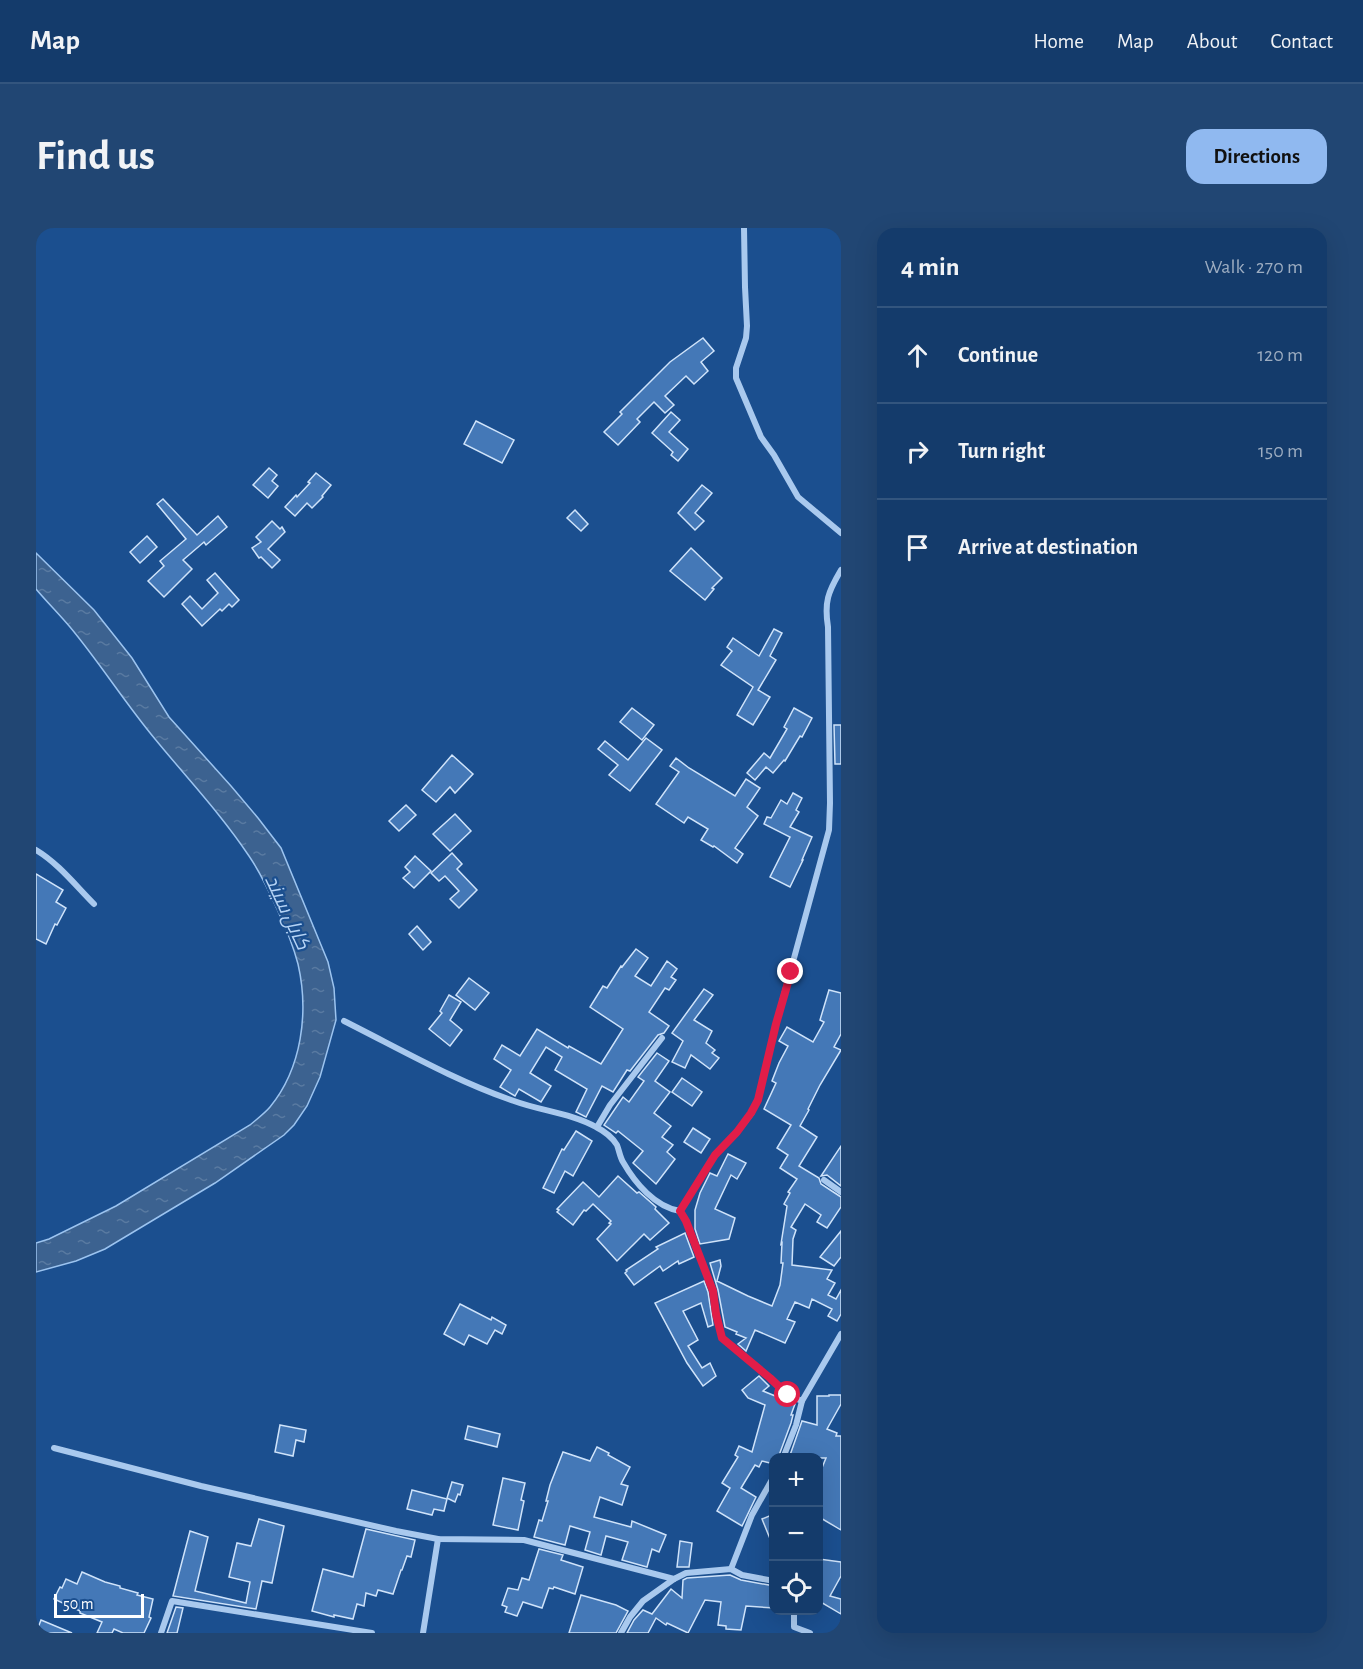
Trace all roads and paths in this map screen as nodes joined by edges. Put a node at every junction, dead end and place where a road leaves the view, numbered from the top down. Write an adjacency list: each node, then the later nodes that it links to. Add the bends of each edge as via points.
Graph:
1 (744, 228): 2 (street, via 747,326 735,368 736,378 761,437 798,497)
2 (841, 533)
3 (841, 570): 11 (street, via 829,590 825,612 829,830 758,1100 737,1132 708,1164)
4 (36, 850): 5 (street)
5 (94, 904)
6 (345, 1021): 8 (street, via 448,1074 514,1102)
7 (662, 1038): 8 (street)
8 (597, 1127): 11 (street, via 616,1145 622,1161 646,1193)
9 (824, 1180): 10 (street)
10 (841, 1192)
11 (680, 1211): 13 (street, via 713,1291 722,1338 788,1395)
12 (841, 1334): 13 (street)
13 (802, 1401): 15 (street)
14 (54, 1448): 17 (street, via 201,1486)
15 (785, 1453)
16 (769, 1485): 18 (street, via 752,1515)
17 (438, 1539): 19 (street, via 524,1540); 24 (street)
18 (731, 1569): 19 (street, via 686,1573); 20 (street)
19 (674, 1580): 25 (street, via 643,1601)
20 (769, 1580)
21 (794, 1615): 26 (street, via 794,1626)
22 (160, 1633): 23 (street, via 172,1601)
23 (372, 1633)
24 (423, 1633)
25 (621, 1633)
26 (810, 1633)

